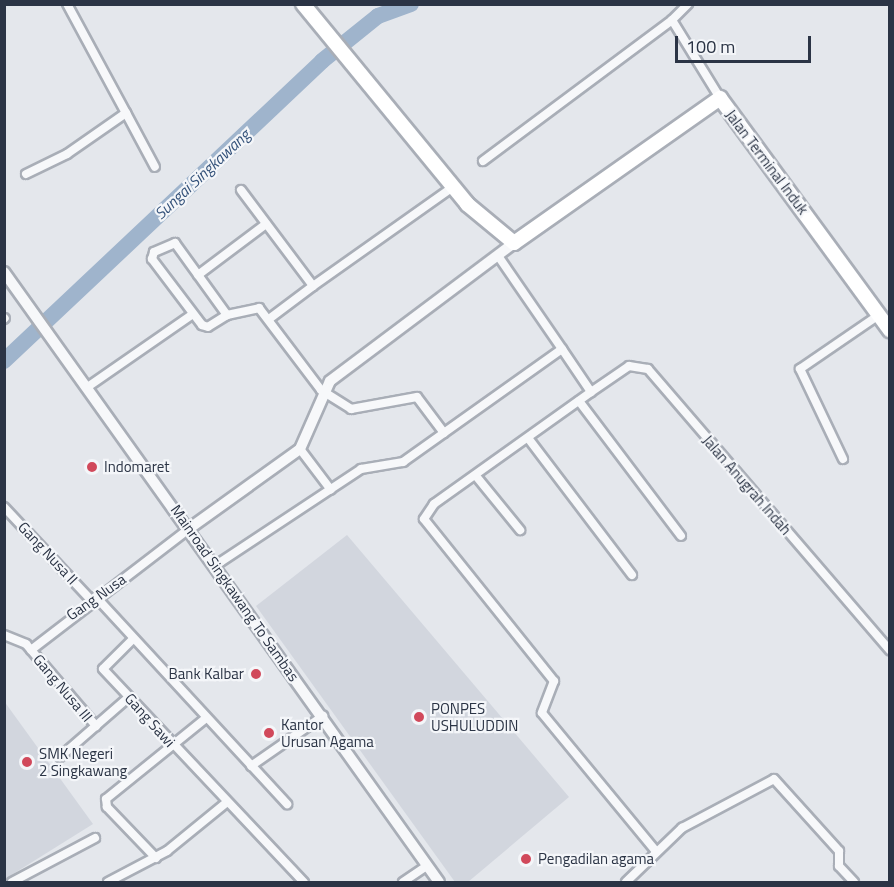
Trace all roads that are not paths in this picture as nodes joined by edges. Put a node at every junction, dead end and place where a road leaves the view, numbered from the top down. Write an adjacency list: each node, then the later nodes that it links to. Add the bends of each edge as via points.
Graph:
1 (67, 4): 6 (street)
2 (303, 4): 10 (highway)
3 (688, 4): 4 (street)
4 (672, 20): 5 (street); 7 (street)
5 (720, 98): 13 (highway, Jalan Terminal Induk); 20 (highway, Jalan Terminal Induk)
6 (126, 113): 8 (street); 9 (street, via 67,154)
7 (483, 161)
8 (155, 167)
9 (26, 174)
10 (453, 187): 13 (highway, via 480,218); 17 (street)
11 (241, 190): 12 (street)
12 (266, 224): 16 (street); 17 (street)
13 (514, 243): 14 (street, Jalan Terminal Induk)
14 (498, 256): 23 (street); 25 (street, Jalan Terminal Induk)
15 (4, 272): 24 (street, Mainroad Singkawang To Sambas)
16 (198, 275): 18 (street, via 172,241 152,256); 19 (street)
17 (314, 286): 21 (street)
18 (193, 314): 19 (street, via 208,327); 24 (street)
19 (227, 315): 21 (street, via 255,306)
20 (879, 315): 22 (highway, Jalan Terminal Induk); 31 (street, via 800,369)
21 (269, 319): 25 (street)
22 (890, 330)
23 (562, 348): 26 (street); 28 (street)
24 (89, 386): 35 (street, Mainroad Singkawang To Sambas)
25 (321, 390): 28 (street, via 351,409 417,397); 30 (street)
26 (591, 392): 27 (street); 44 (street, Jalan Anugrah Indah, via 632,365 653,374)
27 (579, 401): 29 (street); 37 (street)
28 (444, 433): 33 (street, via 403,462 361,469)
29 (528, 438): 32 (street); 39 (street)
30 (300, 449): 33 (street); 35 (street)
31 (843, 459)
32 (476, 476): 36 (street); 55 (street, via 426,511 425,523 554,681 542,712)
33 (331, 490): 38 (street)
34 (4, 507): 40 (street, Gang Nusa II)
35 (190, 528): 38 (street, Mainroad Singkawang To Sambas); 40 (street, Gang Nusa)
36 (520, 530)
37 (681, 536)
38 (216, 565): 46 (street, Mainroad Singkawang To Sambas)
39 (632, 575)
40 (94, 599): 42 (street, Gang Nusa II); 43 (street, Gang Nusa)
41 (4, 635): 43 (street, via 15,636)
42 (133, 639): 45 (street, Gang Sawi, via 103,669); 47 (street, Gang Nusa II)
43 (31, 650): 48 (street, Gang Nusa III)
44 (890, 650)
45 (129, 697): 48 (street); 49 (street, Gang Sawi)
46 (323, 716): 51 (street); 57 (street, Mainroad Singkawang To Sambas)
47 (206, 718): 49 (street); 51 (street, Gang Nusa II)
48 (96, 726): 50 (street)
49 (171, 744): 52 (street, Gang Sawi); 56 (street, via 105,802)
50 (60, 757)
51 (251, 766): 53 (street, Gang Nusa II)
52 (227, 802): 56 (street); 60 (street, Gang Sawi)
53 (287, 804)
54 (95, 838): 58 (street)
55 (656, 850): 63 (street); 64 (street, via 682,828 777,780 838,851 839,866)
56 (156, 858): 59 (street)
57 (428, 866): 61 (street); 62 (street, Mainroad Singkawang To Sambas)
58 (12, 882)
59 (108, 882)
60 (304, 882)
61 (403, 882)
62 (439, 882)
63 (626, 882)
64 (854, 882)

